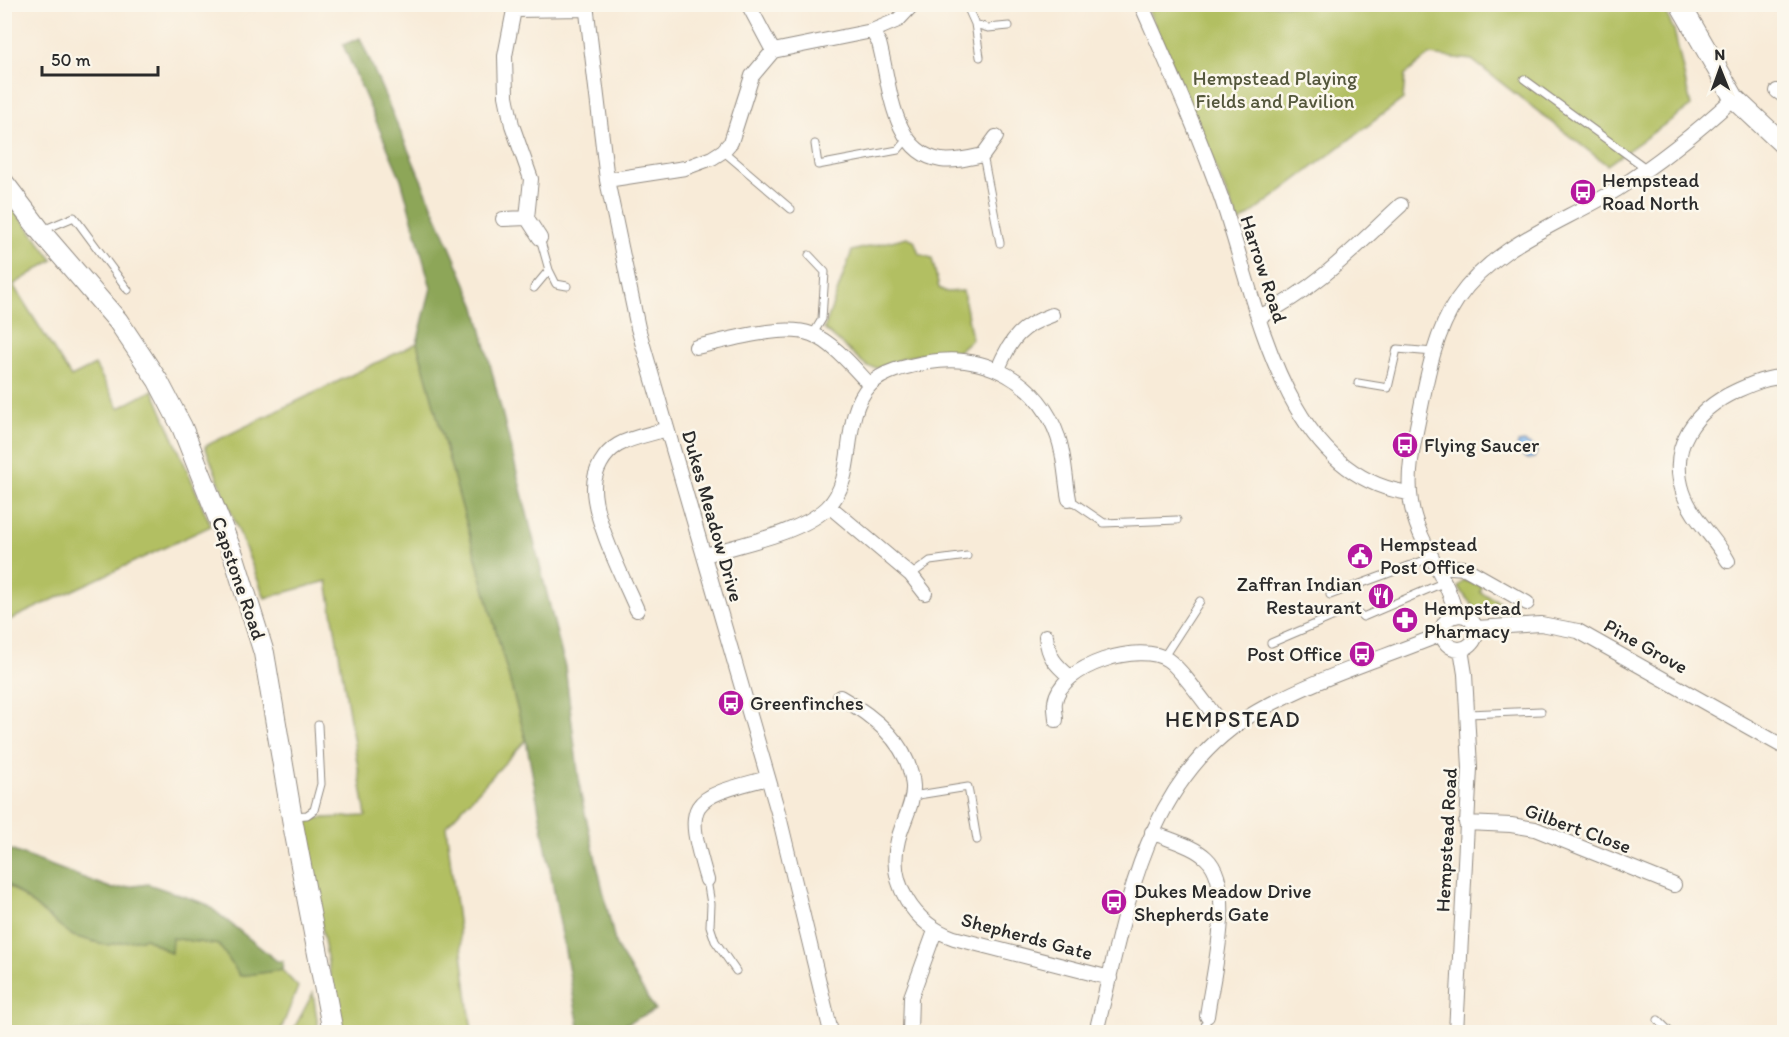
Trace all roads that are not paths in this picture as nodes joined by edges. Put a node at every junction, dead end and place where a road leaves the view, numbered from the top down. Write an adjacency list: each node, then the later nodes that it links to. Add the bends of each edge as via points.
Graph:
1 (748, 4): 11 (street)
2 (913, 4): 10 (street, via 898,20)
3 (966, 4): 8 (lane)
4 (1141, 4): 37 (street, Harrow Road, via 1220,195)
5 (1680, 4): 14 (street)
6 (508, 7): 7 (street); 26 (street, via 505,85 510,118 531,179)
7 (586, 7): 22 (street, Dukes Meadow Drive)
8 (975, 24): 9 (lane, via 988,28); 12 (lane)
9 (1009, 26)
10 (872, 31): 11 (street); 16 (street)
11 (773, 51): 19 (street, via 752,76 737,130)
12 (980, 57)
13 (1524, 79): 21 (lane)
14 (1734, 98): 18 (street); 21 (street)
15 (996, 137): 20 (street)
16 (907, 139): 17 (lane, via 898,150 818,165); 20 (street, via 922,153 942,160)
17 (814, 144)
18 (1785, 146)
19 (723, 151): 22 (street, via 685,168); 25 (lane)
20 (983, 155): 30 (lane)
21 (1647, 169): 40 (street, via 1531,235 1485,269 1448,314)
22 (607, 180): 45 (street, Dukes Meadow Drive, via 638,328)
23 (4, 183): 28 (street, Capstone Road)
24 (1401, 205): 37 (street, via 1324,278)
25 (791, 209)
26 (527, 218): 27 (street); 29 (street)
27 (503, 219)
28 (41, 231): 35 (lane, via 74,217); 78 (street, Capstone Road, via 118,321 158,381 182,427 234,557 264,652)
29 (540, 238): 32 (lane)
30 (1000, 243)
31 (808, 255): 38 (lane, via 825,272 822,319)
32 (549, 270): 33 (lane, via 556,284); 34 (lane)
33 (567, 286)
34 (534, 288)
35 (128, 290)
36 (1052, 315): 41 (street, via 1025,327 1006,351)
37 (1259, 317): 46 (street, Harrow Road, via 1290,398 1336,459 1378,487)
38 (813, 334): 39 (street, via 780,332); 44 (street)
39 (696, 347)
40 (1434, 352): 43 (lane, via 1397,350 1388,388); 46 (street, via 1418,424)
41 (998, 369): 44 (street, via 968,361 935,361 897,370); 47 (street, via 1024,386 1046,411 1059,438)
42 (1785, 377): 53 (street, via 1752,383 1715,402 1690,426 1679,450 1678,470 1684,495)
43 (1358, 383)
44 (870, 385): 48 (street, via 856,413 844,472)
45 (668, 429): 50 (street, Dukes Meadow Drive); 60 (street, via 619,444 601,463 594,480 601,518)
46 (1410, 493): 52 (street, via 1417,525)
47 (1070, 499): 49 (lane, via 1104,524)
48 (829, 506): 50 (street, via 808,522); 54 (street)
49 (1177, 520)
50 (705, 555): 76 (street, Dukes Meadow Drive)
51 (968, 556): 54 (lane, via 930,561)
52 (1435, 561): 55 (street); 57 (lane); 59 (street, via 1465,568)
53 (1728, 561)
54 (911, 574): 56 (street)
55 (1446, 582): 61 (street); 65 (lane, via 1363,617 1353,608)
56 (925, 593)
57 (1330, 595)
58 (1200, 602): 67 (lane)
59 (1527, 603)
60 (637, 610)
61 (1456, 615): 62 (street, via 1470,619); 63 (street, via 1447,620)
62 (1476, 628): 66 (street, via 1474,639); 75 (street, Pine Grove, via 1540,624 1578,631)
63 (1442, 634): 66 (street, via 1450,647); 74 (street, via 1275,702)
64 (1046, 636): 68 (street, via 1053,662)
65 (1271, 643)
66 (1461, 649): 71 (street, Hempstead Road)
67 (1163, 657): 68 (street, via 1142,654 1110,659); 74 (street, via 1175,666)
68 (1070, 677): 72 (street, via 1055,701)
69 (840, 697): 77 (street, Shepherds Gate, via 875,720 897,744 910,773)
70 (1541, 711): 71 (lane)
71 (1468, 714): 79 (street, Hempstead Road)
72 (1056, 720)
73 (318, 725): 78 (lane, via 321,784 314,810 307,815)
74 (1227, 731): 80 (street, via 1183,776)
75 (1785, 747)
76 (768, 778): 82 (street, via 720,791 696,809 694,836); 90 (street, Dukes Meadow Drive)
77 (912, 796): 81 (lane, via 968,788); 84 (street, Shepherds Gate, via 898,840 896,868 905,897)
78 (291, 816): 89 (street, Capstone Road)
79 (1466, 823): 83 (street, Gilbert Close, via 1535,829); 94 (street, Hempstead Road)
80 (1152, 832): 86 (street); 87 (street, via 1207,859 1221,885 1223,904)
81 (977, 840)
82 (707, 880): 85 (lane, via 710,926 715,941)
83 (1674, 885)
84 (935, 931): 86 (street, Shepherds Gate); 91 (street, Shepherds Gate, via 911,997)
85 (736, 971)
86 (1110, 978): 92 (street)
87 (1207, 1016): 93 (lane)
88 (1658, 1020): 95 (lane)
89 (333, 1032)
90 (831, 1032)
91 (910, 1032)
92 (1096, 1032)
93 (1204, 1032)
94 (1456, 1032)
95 (1670, 1032)

